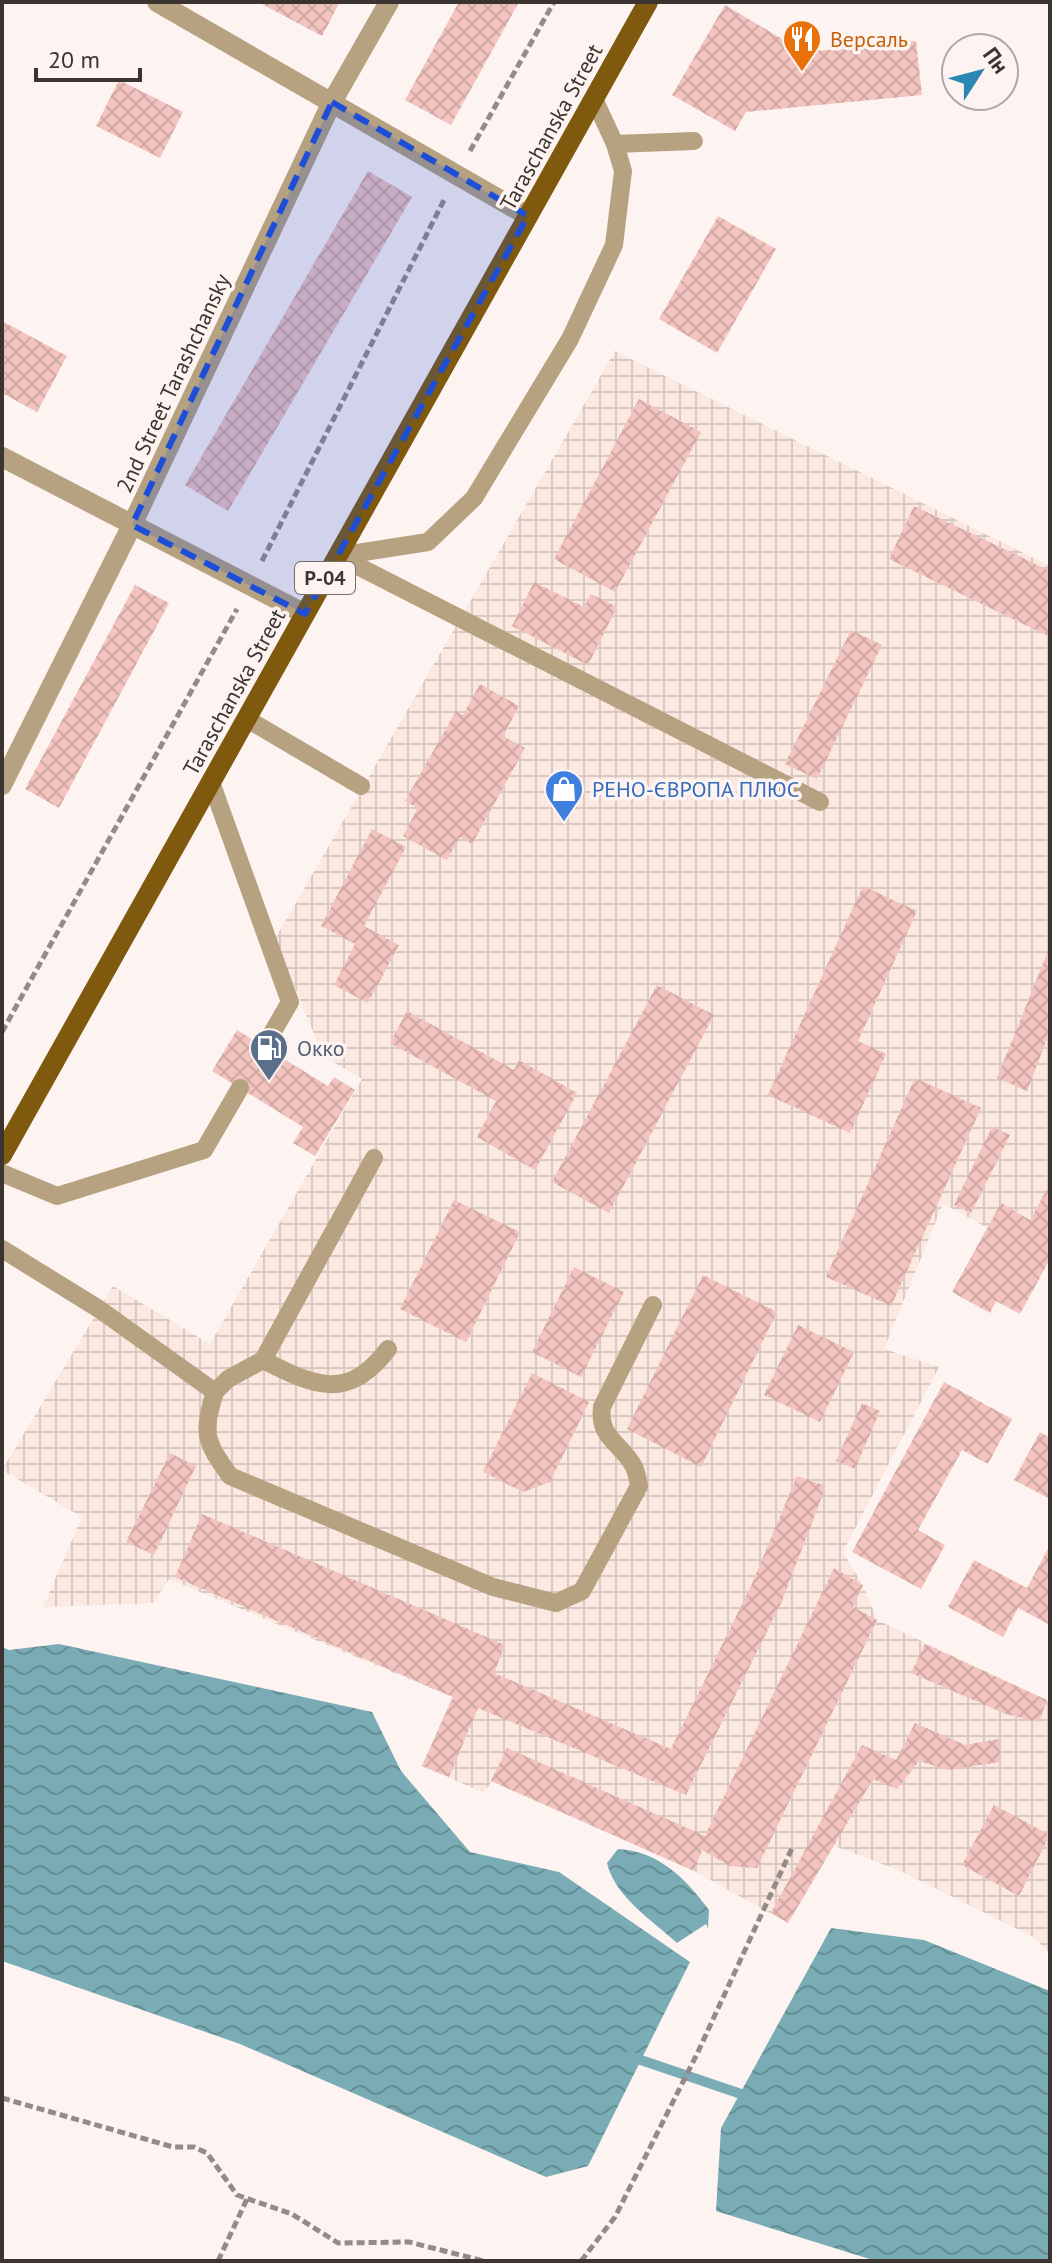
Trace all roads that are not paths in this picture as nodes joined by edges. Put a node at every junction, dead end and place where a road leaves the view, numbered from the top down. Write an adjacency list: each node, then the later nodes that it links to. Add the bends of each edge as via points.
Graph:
1 (157, 2): 5 (street)
2 (389, 2): 5 (street, 2nd Street Tarashchansky)
3 (648, 2): 4 (main road, Taraschanska Street / Р-04)
4 (594, 99): 7 (lane); 8 (main road, Taraschanska Street / Р-04)
5 (332, 102): 8 (street); 10 (street, 2nd Street Tarashchansky)
6 (694, 141): 7 (lane)
7 (615, 144): 11 (lane, via 623,171 614,245 570,339 474,498 428,542)
8 (528, 216): 11 (main road, Taraschanska Street / Р-04)
9 (2, 457): 10 (street)
10 (132, 525): 12 (street); 15 (street, 2nd Street Tarashchansky)
11 (338, 556): 12 (main road, Taraschanska Street / Р-04); 17 (lane)
12 (305, 614): 13 (main road, Taraschanska Street / Р-04)
13 (247, 719): 14 (main road, Taraschanska Street / Р-04); 16 (lane)
14 (211, 782): 18 (lane, via 290,1002); 20 (main road, Taraschanska Street / Р-04)
15 (2, 785)
16 (361, 786)
17 (820, 802)
18 (264, 1047)
19 (240, 1088): 22 (lane, via 204,1150 57,1196)
20 (2, 1155)
21 (374, 1158): 26 (lane)
22 (2, 1173)
23 (2, 1249): 27 (lane, via 99,1309)
24 (653, 1305): 27 (lane, via 602,1407 600,1422 634,1465 639,1486 582,1591 556,1603 493,1587 230,1476 211,1450 205,1423)
25 (388, 1349): 26 (lane, via 376,1366 340,1386 308,1383)
26 (263, 1360): 27 (lane)
27 (215, 1392)

